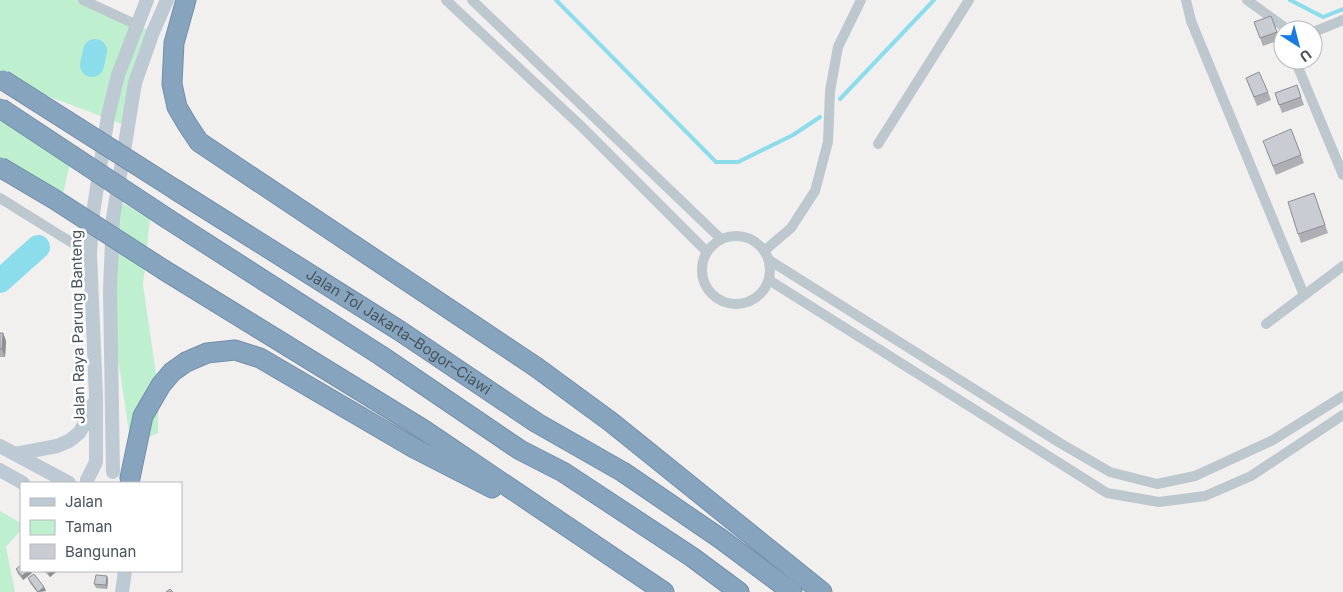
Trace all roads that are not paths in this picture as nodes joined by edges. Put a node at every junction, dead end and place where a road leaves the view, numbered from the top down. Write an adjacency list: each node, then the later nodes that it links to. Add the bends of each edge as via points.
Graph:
1 (83, 0): 13 (street)
2 (147, 0): 13 (main road, Jalan Raya Parung Banteng)
3 (168, 0): 36 (main road, via 152,32 135,84 113,218 110,289)
4 (186, 0): 48 (highway, via 174,43 172,84 177,107 199,142 536,367 611,422)
5 (446, 0): 23 (street)
6 (472, 0): 22 (street)
7 (861, 0): 25 (street, via 838,48 830,91 828,142 815,191 791,228)
8 (969, 0): 18 (street)
9 (1186, 0): 28 (street)
10 (1247, 0): 11 (street)
11 (1275, 20)
12 (1343, 20): 14 (street)
13 (137, 25): 24 (main road, Jalan Raya Parung Banteng, via 118,74 108,116)
14 (1323, 28)
15 (1299, 70): 20 (street)
16 (1, 79): 47 (highway, Jalan Tol Jakarta–Bogor–Ciawi, bridge, via 400,331 537,423 623,472)
17 (0, 108): 46 (highway, Jalan Tol Jakarta–Bogor–Ciawi, bridge, via 520,450 571,478 692,557)
18 (878, 144)
19 (0, 167): 42 (highway, bridge, via 424,430)
20 (1343, 175)
21 (0, 198): 24 (street)
22 (721, 239): 23 (street); 25 (street, via 730,236 750,239)
23 (707, 252): 27 (street, via 702,261 703,280 713,297 722,302 731,305 750,302)
24 (90, 254): 30 (main road, Jalan Raya Parung Banteng)
25 (767, 256): 27 (street); 33 (street)
26 (1343, 266): 28 (street)
27 (769, 280): 35 (street)
28 (1304, 295): 29 (street)
29 (1266, 324)
30 (96, 396): 34 (main road, via 86,422 69,441 57,446); 38 (main road, Jalan Raya Parung Banteng, via 96,462)
31 (1343, 396): 33 (street, via 1273,440 1195,476 1157,484 1110,472)
32 (1343, 415): 35 (street, via 1251,476 1205,496 1159,502 1107,492)
33 (1060, 443): 35 (street)
34 (6, 449): 41 (main road)
35 (1050, 458)
36 (113, 472): 38 (main road, via 98,473); 39 (main road)
37 (4, 473): 40 (main road)
38 (86, 481)
39 (133, 481): 42 (highway, via 144,416 161,385 186,362 207,353 235,350 260,358 440,461 506,496)
40 (21, 482)
41 (67, 482)
42 (541, 510): 45 (highway)
43 (125, 572): 44 (main road)
44 (122, 592)
45 (664, 592)
46 (739, 592)
47 (792, 592)
48 (822, 592)

